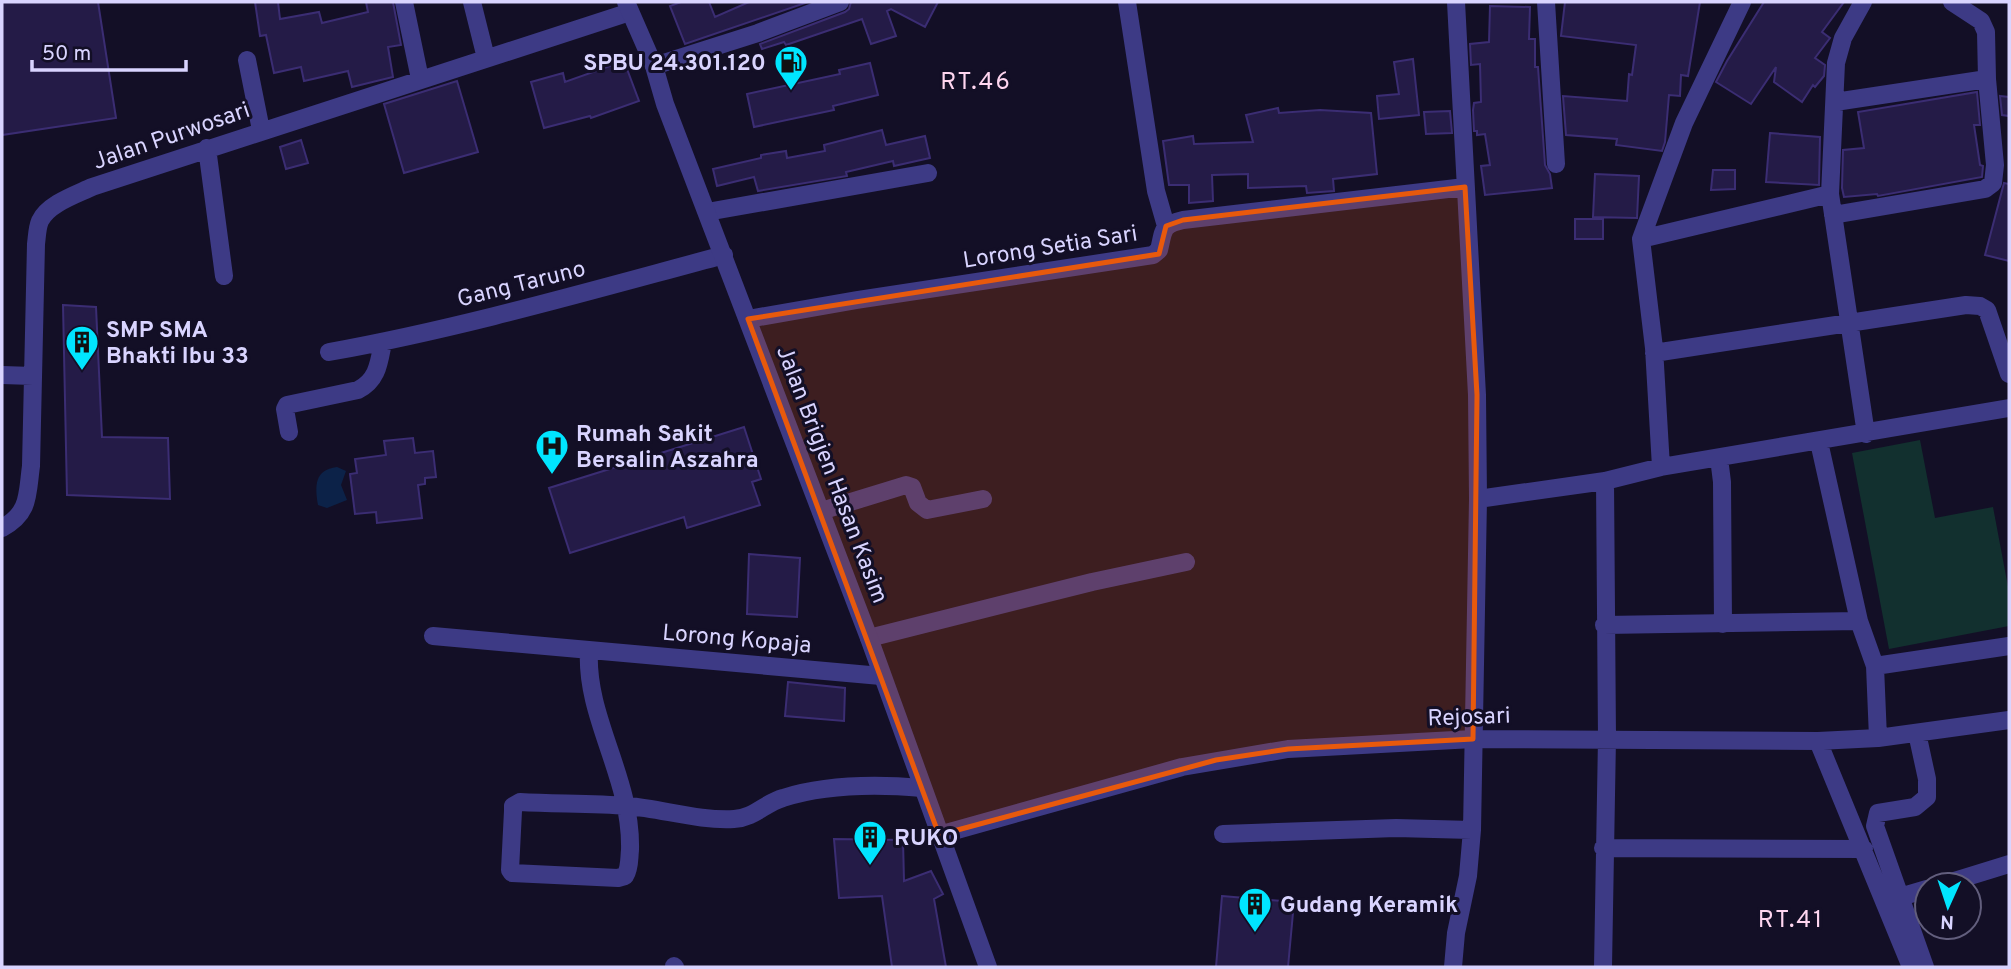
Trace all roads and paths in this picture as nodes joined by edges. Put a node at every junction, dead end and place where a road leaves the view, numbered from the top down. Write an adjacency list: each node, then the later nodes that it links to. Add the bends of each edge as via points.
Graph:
1 (404, 2): 14 (street)
2 (472, 2): 11 (street)
3 (840, 2): 13 (street)
4 (1127, 2): 26 (street, via 1156,191)
5 (1456, 2): 22 (street)
6 (1546, 2): 19 (street)
7 (1742, 2): 27 (street, via 1684,123)
8 (1863, 2): 16 (street, via 1839,50)
9 (1952, 2): 15 (street, via 1984,26)
10 (628, 7): 11 (street, Jalan Purwosari); 13 (street, Jalan Brigjen Hasan Kasim)
11 (486, 58): 14 (street, Jalan Purwosari)
12 (247, 60): 17 (street)
13 (654, 66): 24 (street, Jalan Brigjen Hasan Kasim)
14 (420, 79): 17 (street, Jalan Purwosari)
15 (1987, 79): 16 (street); 20 (street)
16 (1835, 102): 23 (street)
17 (261, 131): 18 (street, Jalan Purwosari)
18 (208, 148): 29 (street); 37 (street, Jalan Purwosari, via 92,187 44,214 36,244)
19 (1556, 164)
20 (2002, 164): 25 (street, via 1985,190)
21 (928, 173): 24 (street)
22 (1465, 187): 26 (street, Lorong Setia Sari, via 1183,220); 46 (street)
23 (1830, 194): 25 (street); 27 (street)
24 (707, 212): 28 (street, Jalan Brigjen Hasan Kasim)
25 (1833, 215): 31 (street)
26 (1166, 226): 30 (street, Lorong Setia Sari, via 1159,250 1153,254)
27 (1642, 239): 34 (street)
28 (724, 255): 30 (street, Jalan Brigjen Hasan Kasim); 32 (street, Gang Taruno)
29 (224, 276)
30 (748, 319): 47 (street, Jalan Brigjen Hasan Kasim)
31 (1848, 323): 34 (street); 35 (street, via 1980,306 1987,310); 40 (street)
32 (383, 342): 33 (street, Gang Taruno); 39 (street, via 377,372 367,386 287,405)
33 (329, 352)
34 (1654, 353): 43 (street)
35 (2009, 374)
36 (2, 375): 37 (street)
37 (33, 376): 48 (street, Jalan Purwosari, via 26,501 22,513)
38 (2009, 408): 40 (street)
39 (289, 432)
40 (1866, 434): 41 (street)
41 (1819, 442): 42 (street); 50 (street)
42 (1719, 458): 43 (street); 51 (street)
43 (1661, 467): 44 (street)
44 (1605, 481): 46 (street); 52 (street)
45 (983, 499): 47 (street, via 927,510 906,485)
46 (1478, 499): 63 (street)
47 (821, 510): 54 (street, Jalan Brigjen Hasan Kasim)
48 (2, 528)
49 (1186, 562): 54 (street)
50 (1859, 621): 51 (street); 57 (street)
51 (1723, 624): 52 (street)
52 (1605, 625): 61 (street)
53 (433, 636): 56 (street, Lorong Kopaja)
54 (869, 638): 58 (street, Jalan Brigjen Hasan Kasim)
55 (2009, 646): 57 (street)
56 (589, 650): 58 (street, Lorong Kopaja); 66 (street, via 589,680)
57 (1875, 666): 62 (street)
58 (881, 676): 65 (street, Jalan Brigjen Hasan Kasim)
59 (2009, 720): 60 (street, Rejosari)
60 (1917, 733): 62 (street, Rejosari); 75 (street, via 1927,797 1915,807 1878,813 1875,825)
61 (1607, 738): 63 (street, Rejosari); 64 (street, Rejosari); 70 (street)
62 (1878, 738): 64 (street, Rejosari)
63 (1473, 739): 67 (street); 69 (street, Rejosari, via 1287,749 1216,760)
64 (1818, 741): 71 (street)
65 (922, 788): 66 (street, via 817,789 737,819); 69 (street, Jalan Brigjen Hasan Kasim)
66 (627, 806): 66 (street, via 630,834 625,876 510,870 516,803)
67 (1472, 830): 68 (street); 77 (street)
68 (1223, 834)
69 (939, 835): 76 (street, Jalan Brigjen Hasan Kasim)
70 (1603, 848): 71 (street); 78 (street)
71 (1864, 849): 79 (street)
72 (2009, 864): 73 (street)
73 (1983, 872)
74 (1913, 893): 75 (street)
75 (1900, 897): 80 (street)
76 (988, 967)
77 (1452, 967)
78 (1603, 967)
79 (1911, 967)
80 (1925, 967)

